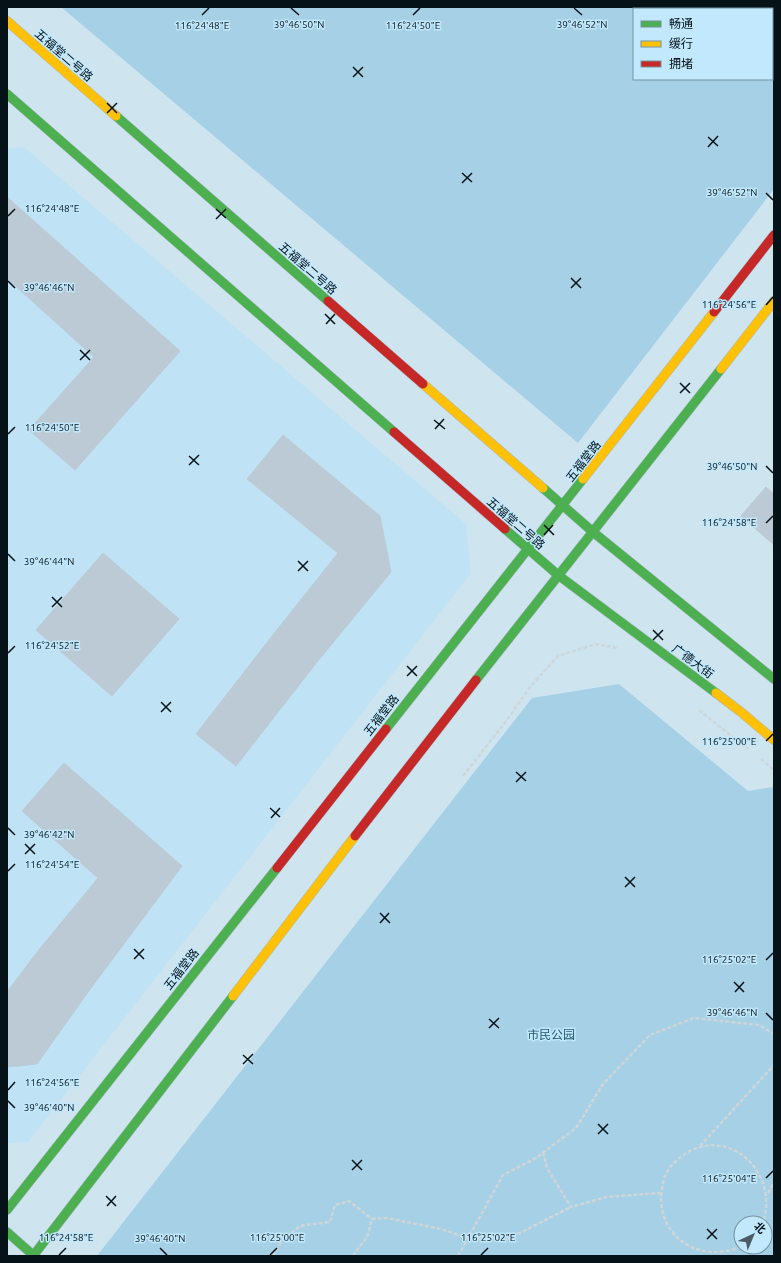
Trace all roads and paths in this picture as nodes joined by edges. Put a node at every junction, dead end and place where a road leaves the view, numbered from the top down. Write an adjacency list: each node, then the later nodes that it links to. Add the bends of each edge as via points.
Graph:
1 (7, 21): 5 (main road, 五福堂二号路, via 14,32)
2 (7, 94): 7 (main road, 五福堂二号路)
3 (774, 234): 5 (main road, 五福堂路)
4 (774, 301): 6 (main road)
5 (563, 506): 6 (main road, 五福堂二号路); 7 (main road, 五福堂路)
6 (593, 532): 8 (main road); 10 (main road)
7 (528, 549): 8 (main road, 五福堂二号路); 25 (main road, 五福堂路)
8 (558, 575): 12 (main road, 广德大街, via 741,712); 32 (main road)
9 (619, 649): 16 (path, via 596,644 558,656 530,687)
10 (774, 679)
11 (695, 707): 13 (path)
12 (774, 740)
13 (754, 754)
14 (760, 758): 15 (path)
15 (774, 770)
16 (463, 776)
17 (774, 1034): 20 (path, via 759,1024 694,1018 650,1036 604,1084 576,1128)
18 (774, 1065): 19 (path)
19 (700, 1146): 22 (path, via 685,1153 673,1164 664,1178); 23 (path, via 734,1148 750,1158 761,1171)
20 (543, 1152): 24 (path, via 547,1168); 29 (path, via 503,1175)
21 (774, 1183): 23 (path)
22 (660, 1194): 24 (path, via 606,1197); 31 (path, via 661,1210 667,1225 677,1238 701,1251)
23 (767, 1195): 26 (path, via 768,1205)
24 (571, 1208): 29 (path, via 504,1241)
25 (7, 1210)
26 (765, 1215)
27 (372, 1219): 29 (path, via 387,1218 441,1229); 33 (path, via 349,1201 335,1205 330,1222 300,1226 282,1240); 34 (path, via 367,1237)
28 (7, 1232): 32 (main road)
29 (468, 1238): 35 (path)
30 (733, 1249): 31 (path)
31 (722, 1252): 36 (path)
32 (33, 1256)
33 (273, 1256)
34 (354, 1256)
35 (458, 1256)
36 (723, 1256)

